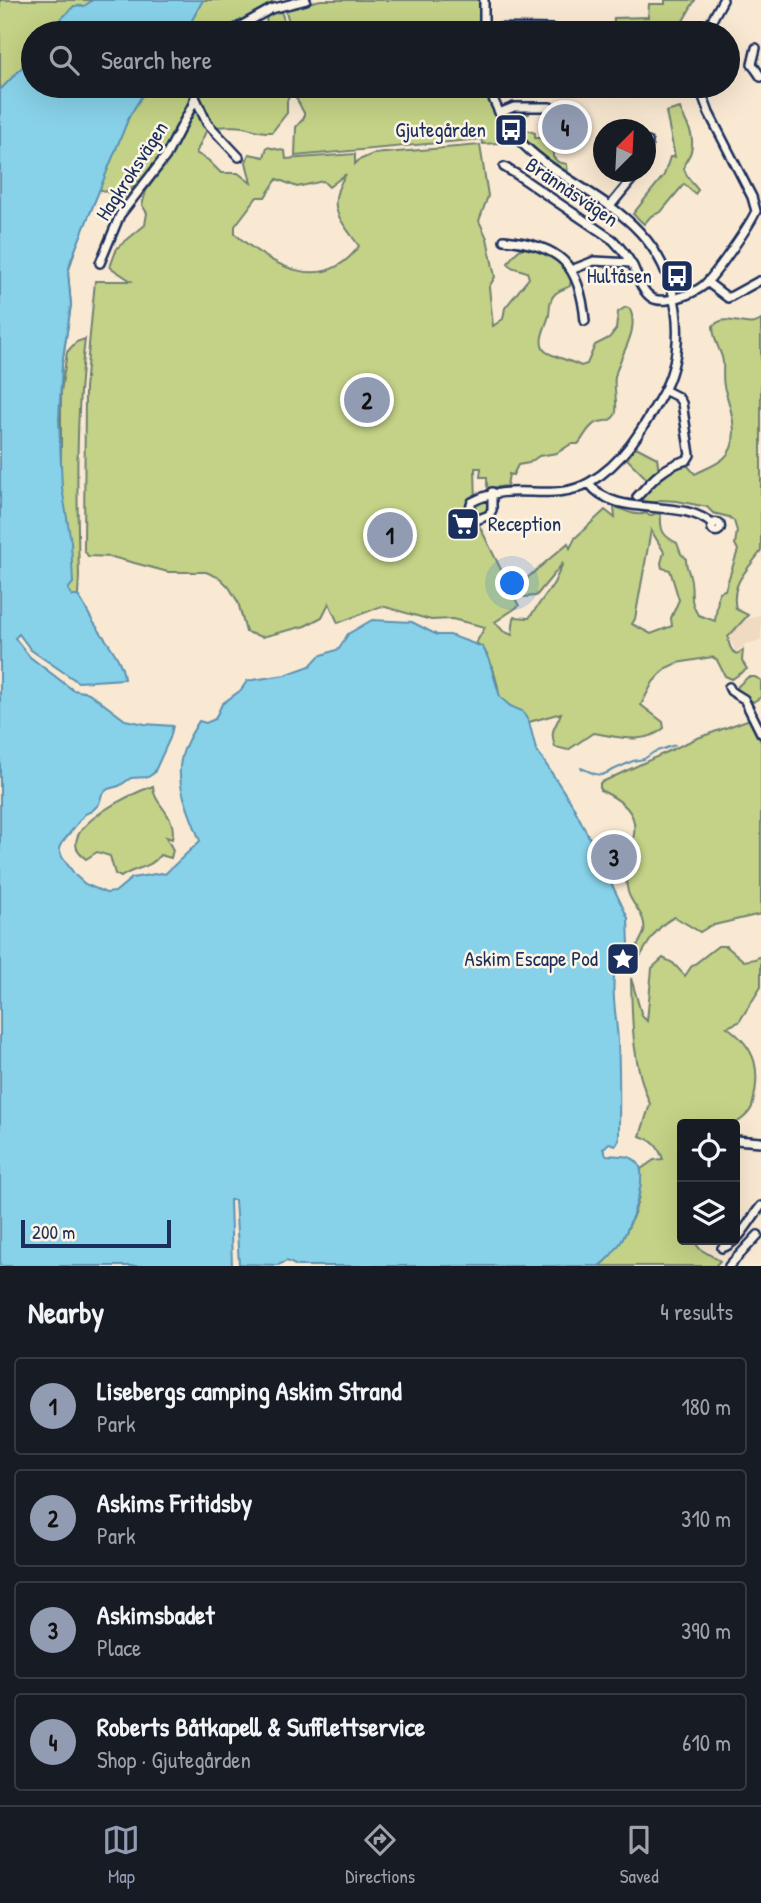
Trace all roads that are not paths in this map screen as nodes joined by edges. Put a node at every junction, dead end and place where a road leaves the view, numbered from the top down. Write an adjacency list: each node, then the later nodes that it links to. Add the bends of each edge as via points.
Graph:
1 (306, 0): 4 (street, via 271,9)
2 (484, 0): 5 (street)
3 (723, 0): 6 (street)
4 (250, 21)
5 (484, 21)
6 (712, 21)
7 (756, 48): 8 (street, via 752,64)
8 (761, 77)
9 (195, 98): 14 (street, via 207,123); 21 (street, Hagkroksvägen, via 166,156 120,215)
10 (493, 98): 13 (street)
11 (703, 98): 19 (street, via 756,205)
12 (550, 107): 13 (street, via 514,107)
13 (499, 113): 17 (street, via 528,150)
14 (239, 157)
15 (503, 167): 22 (street, Brännåsvägen, via 607,235)
16 (630, 182): 17 (street)
17 (611, 205): 26 (street, via 652,245)
18 (761, 212): 19 (street)
19 (753, 219): 25 (street)
20 (505, 240): 23 (street, via 547,248)
21 (100, 263)
22 (631, 263): 23 (street, via 594,261); 26 (street, Brännåsvägen, via 651,297)
23 (571, 270): 27 (street)
24 (759, 281): 25 (street, via 728,298)
25 (707, 282): 26 (street)
26 (674, 297): 28 (street, via 677,348)
27 (585, 321)
28 (664, 390): 29 (street, via 624,453); 31 (street, via 682,403 690,455 662,471)
29 (589, 483): 30 (street, via 559,492); 32 (street, via 597,492 623,503 686,512)
30 (492, 492)
31 (637, 497)
32 (713, 525)
33 (729, 687): 34 (street, via 744,699)
34 (761, 733)
35 (740, 1140): 36 (street)
36 (761, 1142)
37 (761, 1206): 39 (street, via 737,1238)
38 (758, 1235): 40 (street)
39 (722, 1248)
40 (729, 1266)

